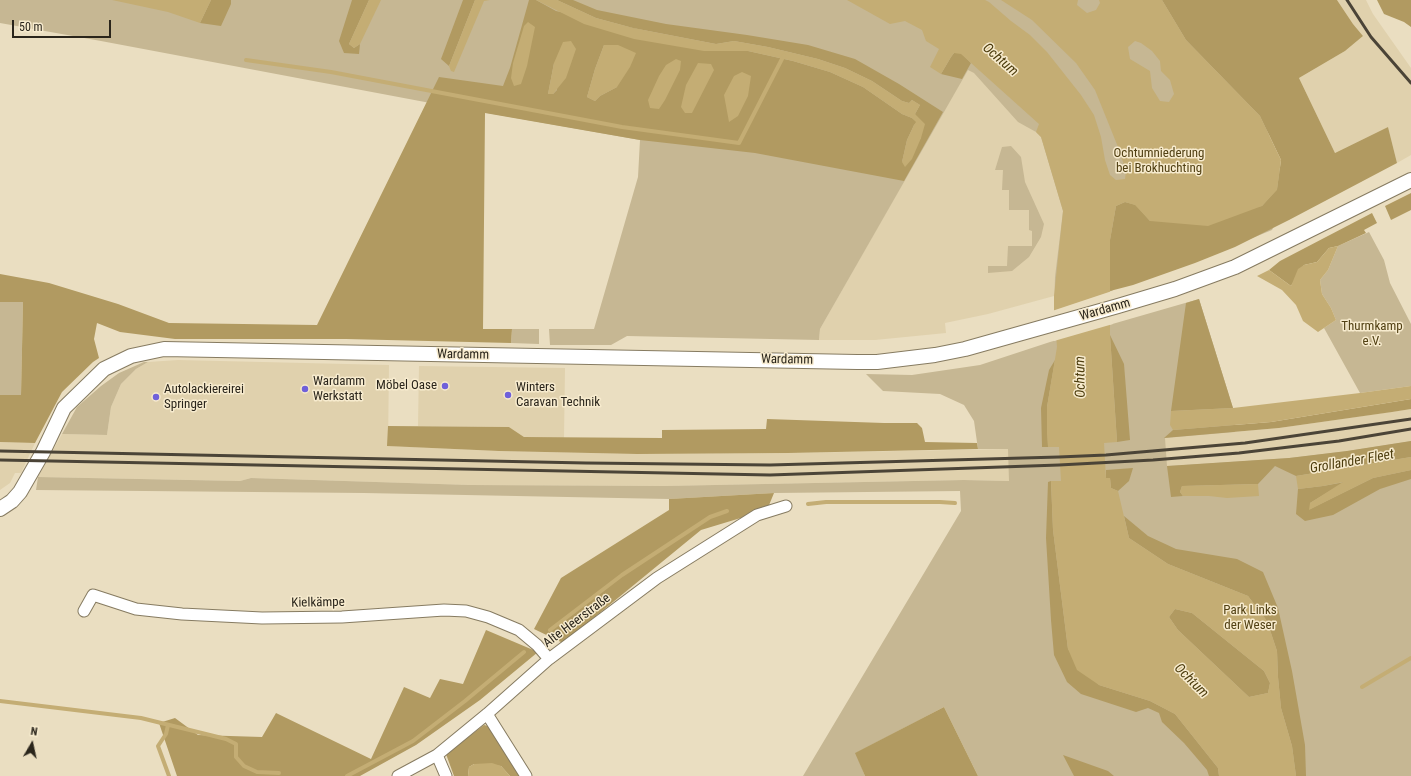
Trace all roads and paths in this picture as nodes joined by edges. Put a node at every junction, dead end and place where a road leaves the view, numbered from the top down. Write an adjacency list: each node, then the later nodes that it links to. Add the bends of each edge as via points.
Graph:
1 (1411, 180): 3 (street, Wardamm, via 1235,267 1118,306 965,349 934,355 877,362 164,349 131,356 104,369 64,408 20,492 12,501)
2 (786, 506): 5 (street, Alte Heerstraße, via 757,515 657,578)
3 (0, 508)
4 (84, 611): 5 (street, Kielkämpe, via 93,595 136,610 262,618 466,611 519,630 537,644)
5 (549, 659): 6 (street, Alte Heerstraße)
6 (487, 714): 7 (street, Alte Heerstraße); 10 (street)
7 (437, 755): 8 (street, Alte Heerstraße); 9 (street)
8 (398, 776)
9 (446, 776)
10 (526, 776)

